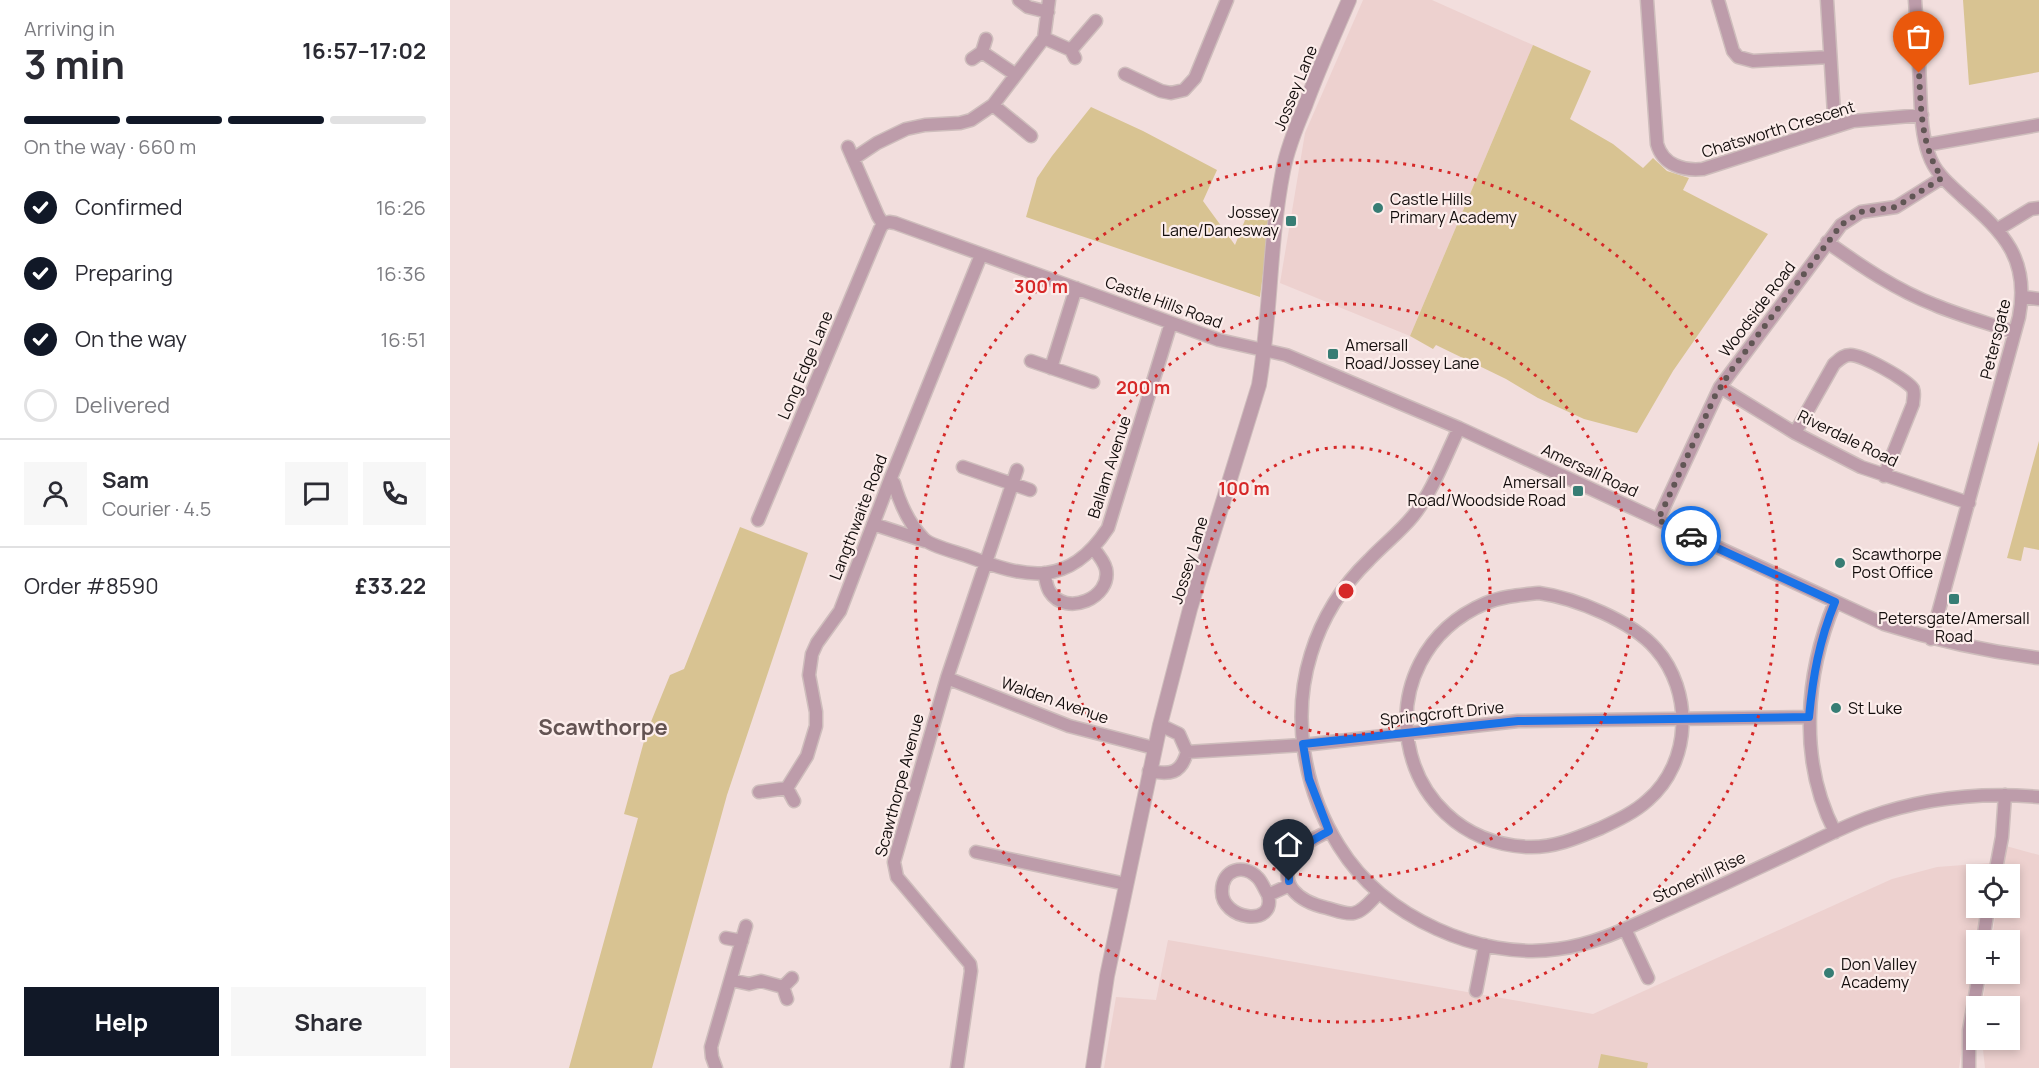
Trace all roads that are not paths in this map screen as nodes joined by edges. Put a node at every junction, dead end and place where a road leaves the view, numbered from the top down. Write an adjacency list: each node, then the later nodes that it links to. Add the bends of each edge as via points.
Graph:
1 (1019, 0): 8 (street, via 1028,7)
2 (1227, 0): 13 (street, via 1195,78 1185,90 1161,91)
3 (1349, 0): 34 (street, Jossey Lane, via 1283,169)
4 (1647, 0): 18 (street, Chatsworth Crescent, via 1657,144 1667,161 1690,171 1703,169)
5 (1718, 0): 12 (street, via 1738,57 1753,61)
6 (1827, 0): 12 (street)
7 (1915, 0): 16 (street, Petersgate)
8 (1048, 6): 10 (street)
9 (1096, 21): 10 (street, via 1073,54)
10 (1044, 38): 14 (street)
11 (986, 39): 14 (street, via 977,55)
12 (1830, 57): 18 (street)
13 (1125, 74)
14 (1016, 75): 15 (street)
15 (993, 105): 19 (street); 22 (street, via 971,120 906,129)
16 (1922, 115): 18 (street, Chatsworth Crescent); 20 (street, Petersgate)
17 (2039, 125): 20 (street)
18 (1837, 126)
19 (1031, 136)
20 (1926, 145): 23 (street, Petersgate)
21 (848, 147): 22 (street)
22 (853, 159): 25 (street)
23 (1942, 178): 26 (street, Petersgate); 27 (street, Woodside Road, via 1896,207 1851,217)
24 (2039, 208): 26 (street)
25 (883, 224): 28 (street, Castle Hills Road, via 895,223); 48 (street, Long Edge Lane)
26 (1998, 229): 30 (street, Petersgate, via 2017,264)
27 (1827, 242): 33 (street, via 1935,306); 38 (street, Woodside Road)
28 (981, 255): 29 (street, Castle Hills Road); 44 (street, Langthwaite Road)
29 (1076, 288): 32 (street, Castle Hills Road); 36 (street)
30 (2023, 297): 31 (street); 33 (street, Petersgate)
31 (2039, 298)
32 (1171, 323): 34 (street, Castle Hills Road, via 1219,340); 52 (street, Ballam Avenue, via 1112,518)
33 (2014, 332): 47 (street, Petersgate)
34 (1265, 349): 39 (street, Amersall Road); 61 (street, Jossey Lane, via 1248,427 1190,609)
35 (1030, 361): 36 (street)
36 (1051, 368): 37 (street)
37 (1093, 382)
38 (1720, 387): 40 (street, Riverdale Road); 49 (street, Woodside Road)
39 (1459, 428): 49 (street, Amersall Road); 63 (street, Stonehill Rise, via 1422,504 1356,573 1331,608 1305,679)
40 (1795, 433): 43 (street, Riverdale Road); 43 (street, via 1834,364 1846,356 1858,356 1904,380 1914,395)
41 (963, 467): 45 (street)
42 (1017, 470): 45 (street, Scawthorpe Avenue)
43 (1884, 476): 47 (street, Riverdale Road)
44 (890, 480): 50 (street, Langthwaite Road); 51 (street, via 902,509)
45 (1012, 484): 46 (street); 53 (street, Scawthorpe Avenue)
46 (1030, 490)
47 (1969, 503): 56 (street, Petersgate)
48 (758, 520)
49 (1658, 520): 55 (street, Amersall Road)
50 (873, 524): 51 (street, Ballam Avenue); 67 (street, Langthwaite Road, via 840,611 812,654 809,675 816,726 807,756)
51 (925, 541): 53 (street, Ballam Avenue)
52 (1093, 548): 54 (street, Ballam Avenue, via 1071,564); 54 (street, via 1105,565 1106,579 1097,594 1086,602 1071,604 1059,600 1050,591)
53 (986, 563): 54 (street, Ballam Avenue, via 1009,571); 58 (street, Scawthorpe Avenue)
54 (1044, 573)
55 (1835, 602): 56 (street, Amersall Road); 59 (street, via 1816,659)
56 (1931, 639): 57 (street, Amersall Road)
57 (2039, 658)
58 (946, 678): 64 (street, Walden Avenue, via 1069,726); 91 (street, Scawthorpe Avenue, via 894,862 897,877 970,964)
59 (1809, 717): 60 (street, Springcroft Drive); 73 (street, via 1821,799)
60 (1683, 719): 62 (street, Springcroft Drive, via 1518,721); 62 (street, via 1677,758 1649,800 1581,837 1529,847 1481,836 1440,807 1417,774); 62 (street, via 1681,697 1667,663 1641,634 1572,601 1539,593 1486,603 1441,633 1422,658 1409,689)
61 (1160, 725): 64 (street, Jossey Lane); 65 (street, via 1179,734)
62 (1407, 733): 63 (street, Springcroft Drive)
63 (1303, 744): 65 (street, Springcroft Drive); 72 (street, Stonehill Rise, via 1309,779)
64 (1154, 748): 66 (street, Jossey Lane)
65 (1187, 752): 66 (street, via 1174,772)
66 (1149, 771): 76 (street, Jossey Lane)
67 (787, 788): 68 (street); 71 (street)
68 (759, 792)
69 (2005, 795): 70 (street, Stonehill Rise); 73 (street, Stonehill Rise, via 1906,806); 75 (street)
70 (2039, 797)
71 (794, 801)
72 (1329, 831): 77 (street, via 1295,854 1288,871); 78 (street, Stonehill Rise, via 1345,856)
73 (1834, 832): 81 (street, Stonehill Rise)
74 (976, 852): 76 (street)
75 (1997, 864)
76 (1126, 884): 92 (street, Jossey Lane)
77 (1290, 885): 78 (street, via 1296,895 1314,905 1351,914); 79 (street)
78 (1379, 893): 84 (street, Stonehill Rise, via 1431,926)
79 (1268, 895)
80 (746, 926): 83 (street)
81 (1625, 929): 84 (street, Stonehill Rise, via 1555,950 1510,950); 86 (street)
82 (726, 938): 83 (street)
83 (742, 941): 87 (street)
84 (1485, 945): 89 (street)
85 (792, 978): 87 (street, via 785,993 761,981 749,984)
86 (1648, 978)
87 (731, 980): 90 (street, via 711,1047)
88 (1976, 984): 93 (street, via 1969,1030)
89 (1476, 991)
90 (716, 1068)
91 (957, 1068)
92 (1093, 1068)
93 (1969, 1068)

